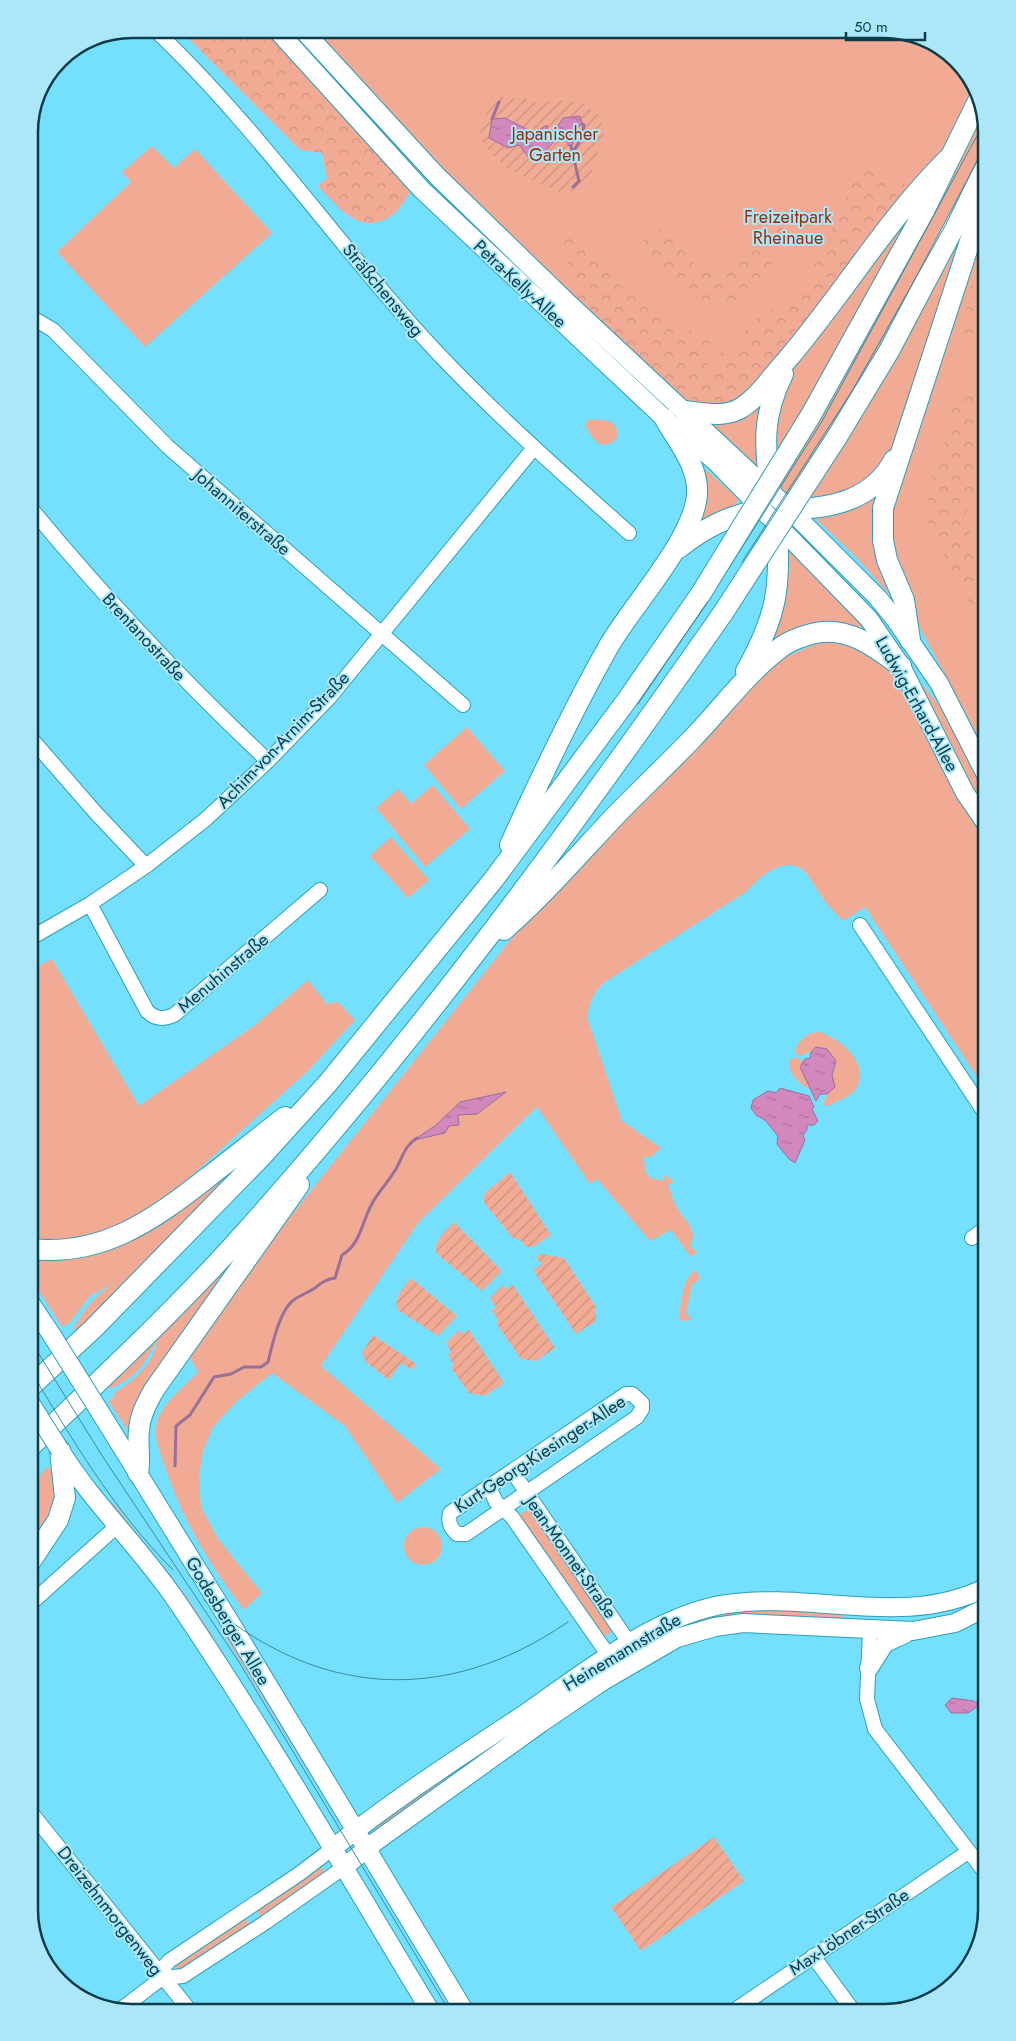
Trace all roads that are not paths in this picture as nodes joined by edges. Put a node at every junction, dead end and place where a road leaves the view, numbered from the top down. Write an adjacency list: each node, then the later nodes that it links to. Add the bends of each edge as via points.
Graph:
1 (163, 38): 14 (street, Sträßchensweg, via 227,106 447,364)
2 (284, 38): 12 (main road, Petra-Kelly-Allee, via 422,190)
3 (310, 38): 11 (main road, Petra-Kelly-Allee, via 437,176)
4 (975, 106): 6 (highway, via 948,160 923,184)
5 (978, 191): 8 (highway)
6 (916, 208): 10 (highway); 29 (highway, bridge, via 811,414 700,595)
7 (978, 212): 8 (highway)
8 (962, 236): 13 (highway); 34 (highway, bridge, via 723,613 612,772)
9 (38, 322): 19 (street, Johanniterstraße, via 53,330 188,464)
10 (798, 346): 11 (highway, via 741,408 714,415); 15 (highway, via 773,394 767,417 766,455)
11 (685, 411): 15 (main road, Petra-Kelly-Allee)
12 (665, 419): 15 (main road, Petra-Kelly-Allee); 18 (highway, via 693,468 697,482 694,511)
13 (911, 430): 15 (highway, via 890,468 861,494 839,505 817,509); 20 (highway, via 883,508 882,524 888,560 904,600)
14 (533, 448): 17 (street, Sträßchensweg); 19 (street, Achim-von-Arnim-Straße)
15 (775, 509): 18 (highway, via 720,520); 20 (main road, Ludwig-Erhard-Allee, via 878,598); 21 (main road, Ludwig-Erhard-Allee, via 869,619); 22 (highway, via 780,564 777,596 764,638)
16 (38, 517): 26 (street, Brentanostraße, via 80,568 190,687)
17 (629, 533)
18 (675, 551): 29 (highway, via 610,645)
19 (382, 632): 23 (street, Johanniterstraße); 26 (street, Achim-von-Arnim-Straße, via 329,698)
20 (910, 640): 25 (main road, Ludwig-Erhard-Allee, via 939,683)
21 (901, 666): 22 (highway, via 866,641 824,632 782,646); 27 (main road, Ludwig-Erhard-Allee, via 965,793)
22 (737, 686): 34 (highway, via 692,739 534,904)
23 (463, 705)
24 (38, 746): 28 (street)
25 (978, 759)
26 (268, 761): 28 (street, Achim-von-Arnim-Straße, via 206,818)
27 (978, 812)
28 (146, 866): 31 (street, Achim-von-Arnim-Straße)
29 (494, 879): 35 (highway)
30 (320, 890): 31 (street, Menuhinstraße, via 174,1015 164,1018 147,1012)
31 (90, 904): 33 (street, Achim-von-Arnim-Straße)
32 (860, 925): 36 (street)
33 (38, 933)
34 (473, 957): 37 (highway)
35 (328, 1083): 40 (highway, via 149,1222 96,1244 61,1250); 42 (highway, via 261,1157 93,1329)
36 (978, 1102)
37 (325, 1139): 44 (highway, via 230,1249 149,1333); 47 (highway, via 290,1200 154,1390 144,1408 138,1430)
38 (978, 1234): 39 (street)
39 (972, 1238)
40 (38, 1249)
41 (38, 1315): 47 (main road, Godesberger Allee, bridge)
42 (38, 1380)
43 (38, 1415): 45 (main road, Godesberger Allee, bridge)
44 (38, 1439)
45 (60, 1450): 51 (main road, Godesberger Allee); 52 (highway, via 65,1498 58,1520)
46 (512, 1471): 48 (street, Kurt-Georg-Kiesinger-Allee); 49 (street, Jean-Monnet-Straße); 49 (street, Kurt-Georg-Kiesinger-Allee, via 621,1397 632,1394 642,1403 637,1417)
47 (138, 1473): 68 (main road, Godesberger Allee)
48 (489, 1487): 50 (street, Jean-Monnet-Straße, via 496,1502); 50 (street, Kurt-Georg-Kiesinger-Allee, via 450,1513 448,1522 451,1528 457,1534 466,1534)
49 (527, 1494): 50 (street, Kurt-Georg-Kiesinger-Allee); 60 (street, Jean-Monnet-Straße)
50 (504, 1509): 61 (street, Jean-Monnet-Straße)
51 (117, 1526): 55 (street); 70 (main road, Godesberger Allee, via 163,1581 213,1655)
52 (38, 1550)
53 (978, 1591): 56 (main road, Heinemannstraße, via 914,1608)
54 (978, 1593): 58 (main road, via 950,1609 885,1619)
55 (38, 1597)
56 (871, 1607): 58 (main road); 60 (main road, Heinemannstraße, via 728,1603 685,1614)
57 (978, 1612): 59 (main road, Heinemannstraße, via 955,1623)
58 (870, 1631): 59 (main road, Heinemannstraße); 62 (main road, Heinemannstraße, via 786,1624 725,1625 677,1638); 63 (street)
59 (913, 1631): 63 (main road, via 885,1643)
60 (630, 1644): 61 (main road, Heinemannstraße); 62 (main road)
61 (609, 1656): 64 (main road); 65 (main road, Heinemannstraße)
62 (639, 1660): 64 (main road, Heinemannstraße)
63 (868, 1668): 71 (street, via 867,1699 875,1729)
64 (623, 1670): 66 (main road, Heinemannstraße)
65 (471, 1749): 66 (main road, via 484,1754); 68 (main road, Heinemannstraße)
66 (483, 1765): 69 (main road, Heinemannstraße)
67 (38, 1821): 77 (street, Dreizehnmorgenweg)
68 (356, 1830): 69 (main road, Godesberger Allee); 70 (main road); 73 (main road)
69 (366, 1848): 73 (main road); 81 (main road, Godesberger Allee)
70 (332, 1850): 73 (main road, Godesberger Allee); 74 (street)
71 (968, 1852): 72 (street); 76 (street, Max-Löbner-Straße)
72 (978, 1864)
73 (343, 1868): 75 (street); 80 (main road, Godesberger Allee)
74 (252, 1905): 75 (street, via 249,1910 252,1920); 77 (street, via 169,1961)
75 (266, 1922): 77 (street, via 183,1976)
76 (813, 1956): 82 (street, Max-Löbner-Straße); 83 (street)
77 (162, 1978): 78 (street); 79 (street, Dreizehnmorgenweg)
78 (129, 2003)
79 (183, 2003)
80 (426, 2003)
81 (460, 2003)
82 (744, 2004)
83 (848, 2004)

